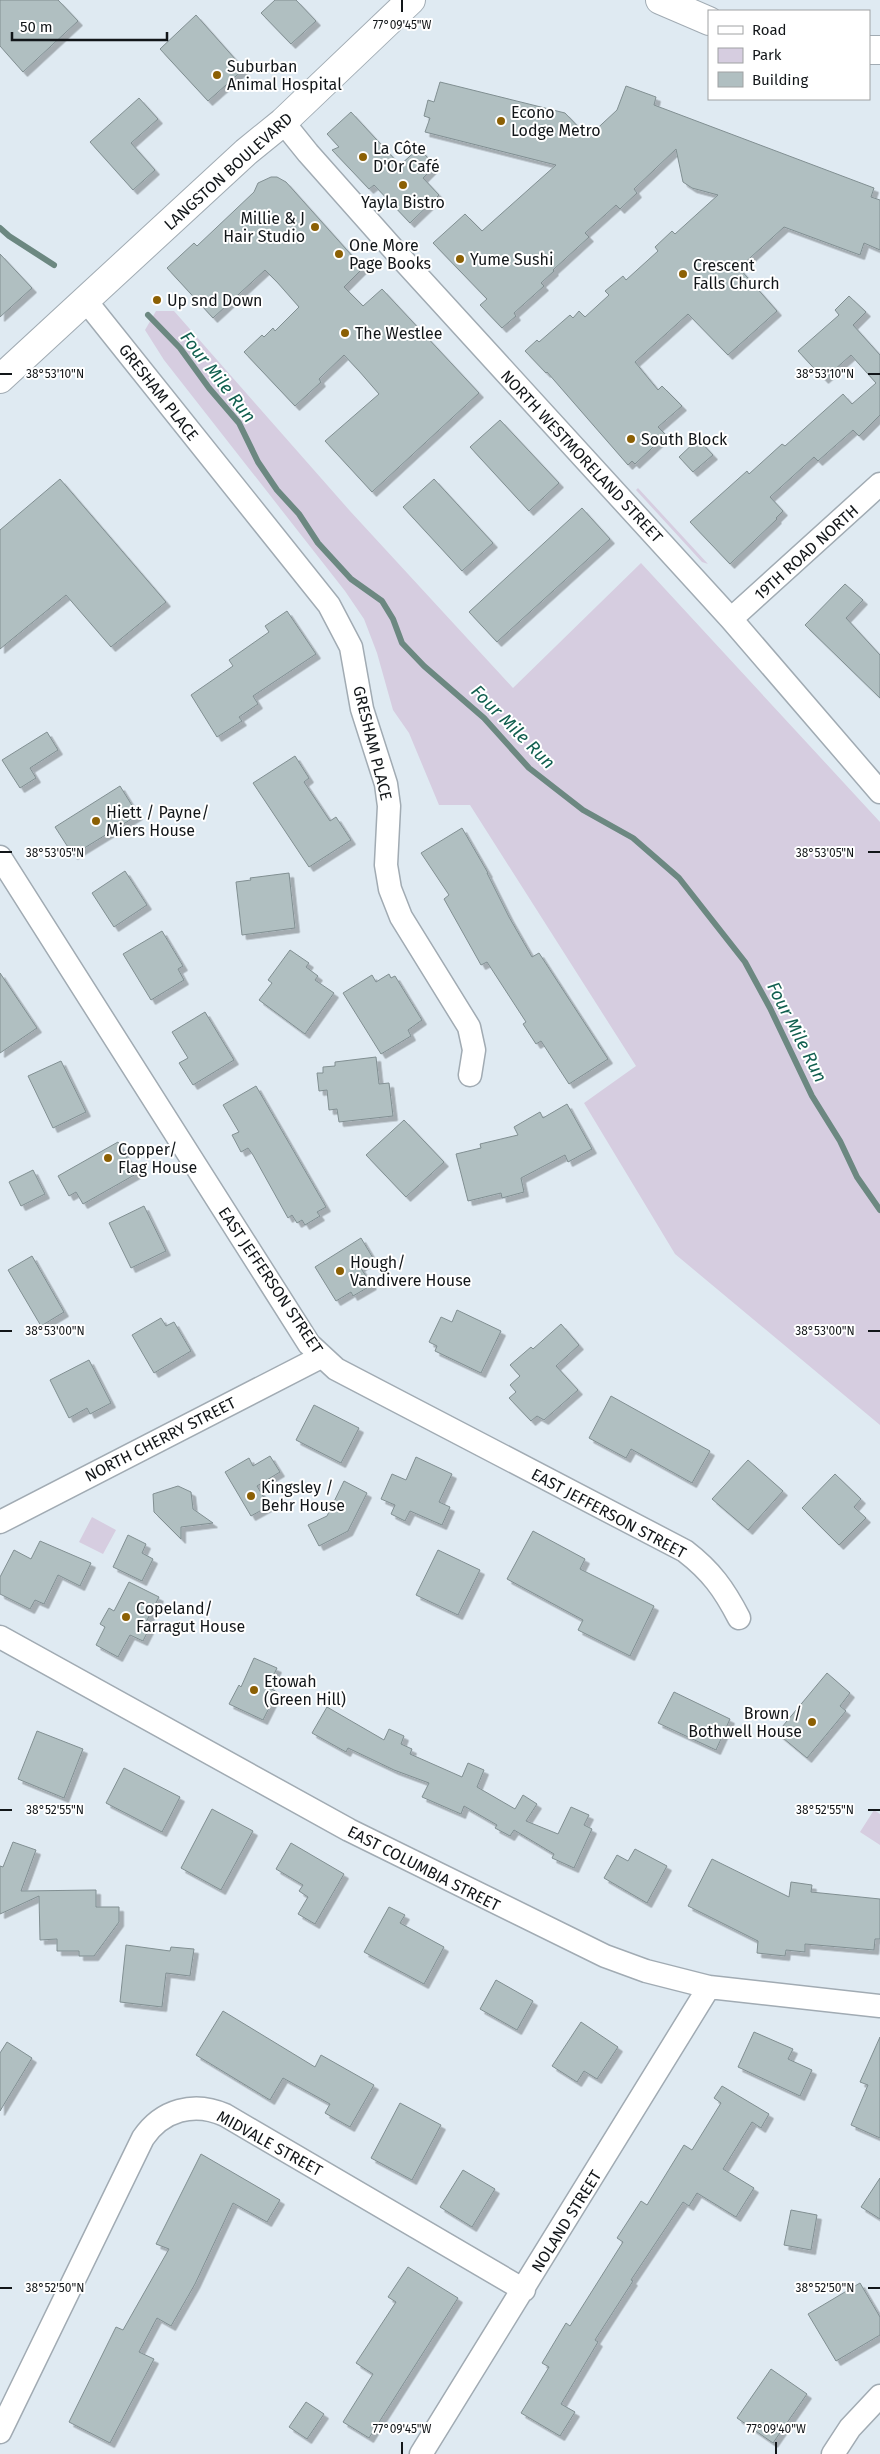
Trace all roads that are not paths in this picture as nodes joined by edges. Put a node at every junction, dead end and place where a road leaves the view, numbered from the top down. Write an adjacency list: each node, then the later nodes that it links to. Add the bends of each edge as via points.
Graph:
1 (411, 0): 4 (main road, LANGSTON BOULEVARD)
2 (660, 0): 3 (main road)
3 (708, 21)
4 (283, 122): 5 (main road, LANGSTON BOULEVARD, via 246,152); 8 (street, NORTH WESTMORELAND STREET, via 409,267)
5 (86, 301): 6 (main road, LANGSTON BOULEVARD); 11 (street, GRESHAM PLACE, via 342,626 351,646 362,709 386,784 389,806 386,865 390,889 402,917 469,1026 474,1050)
6 (0, 379)
7 (880, 484): 8 (street, 19TH ROAD NORTH)
8 (731, 619): 9 (street, NORTH WESTMORELAND STREET)
9 (880, 792)
10 (0, 857): 12 (street, EAST JEFFERSON STREET, via 309,1344)
11 (470, 1075)
12 (321, 1357): 13 (street, NORTH CHERRY STREET); 14 (street, EAST JEFFERSON STREET, via 336,1369 684,1551 705,1567 725,1591)
13 (0, 1522)
14 (739, 1618)
15 (0, 1637): 16 (street, EAST COLUMBIA STREET, via 349,1830 567,1940 633,1966)
16 (709, 1987): 17 (street, EAST COLUMBIA STREET); 18 (street, NOLAND STREET)
17 (880, 2006)
18 (524, 2290): 20 (street, MIDVALE STREET, via 225,2115 206,2108 184,2110 160,2119 150,2126 143,2138); 21 (street, NOLAND STREET)
19 (880, 2396): 22 (street, via 850,2428)
20 (0, 2432)
21 (421, 2454)
22 (833, 2454)

